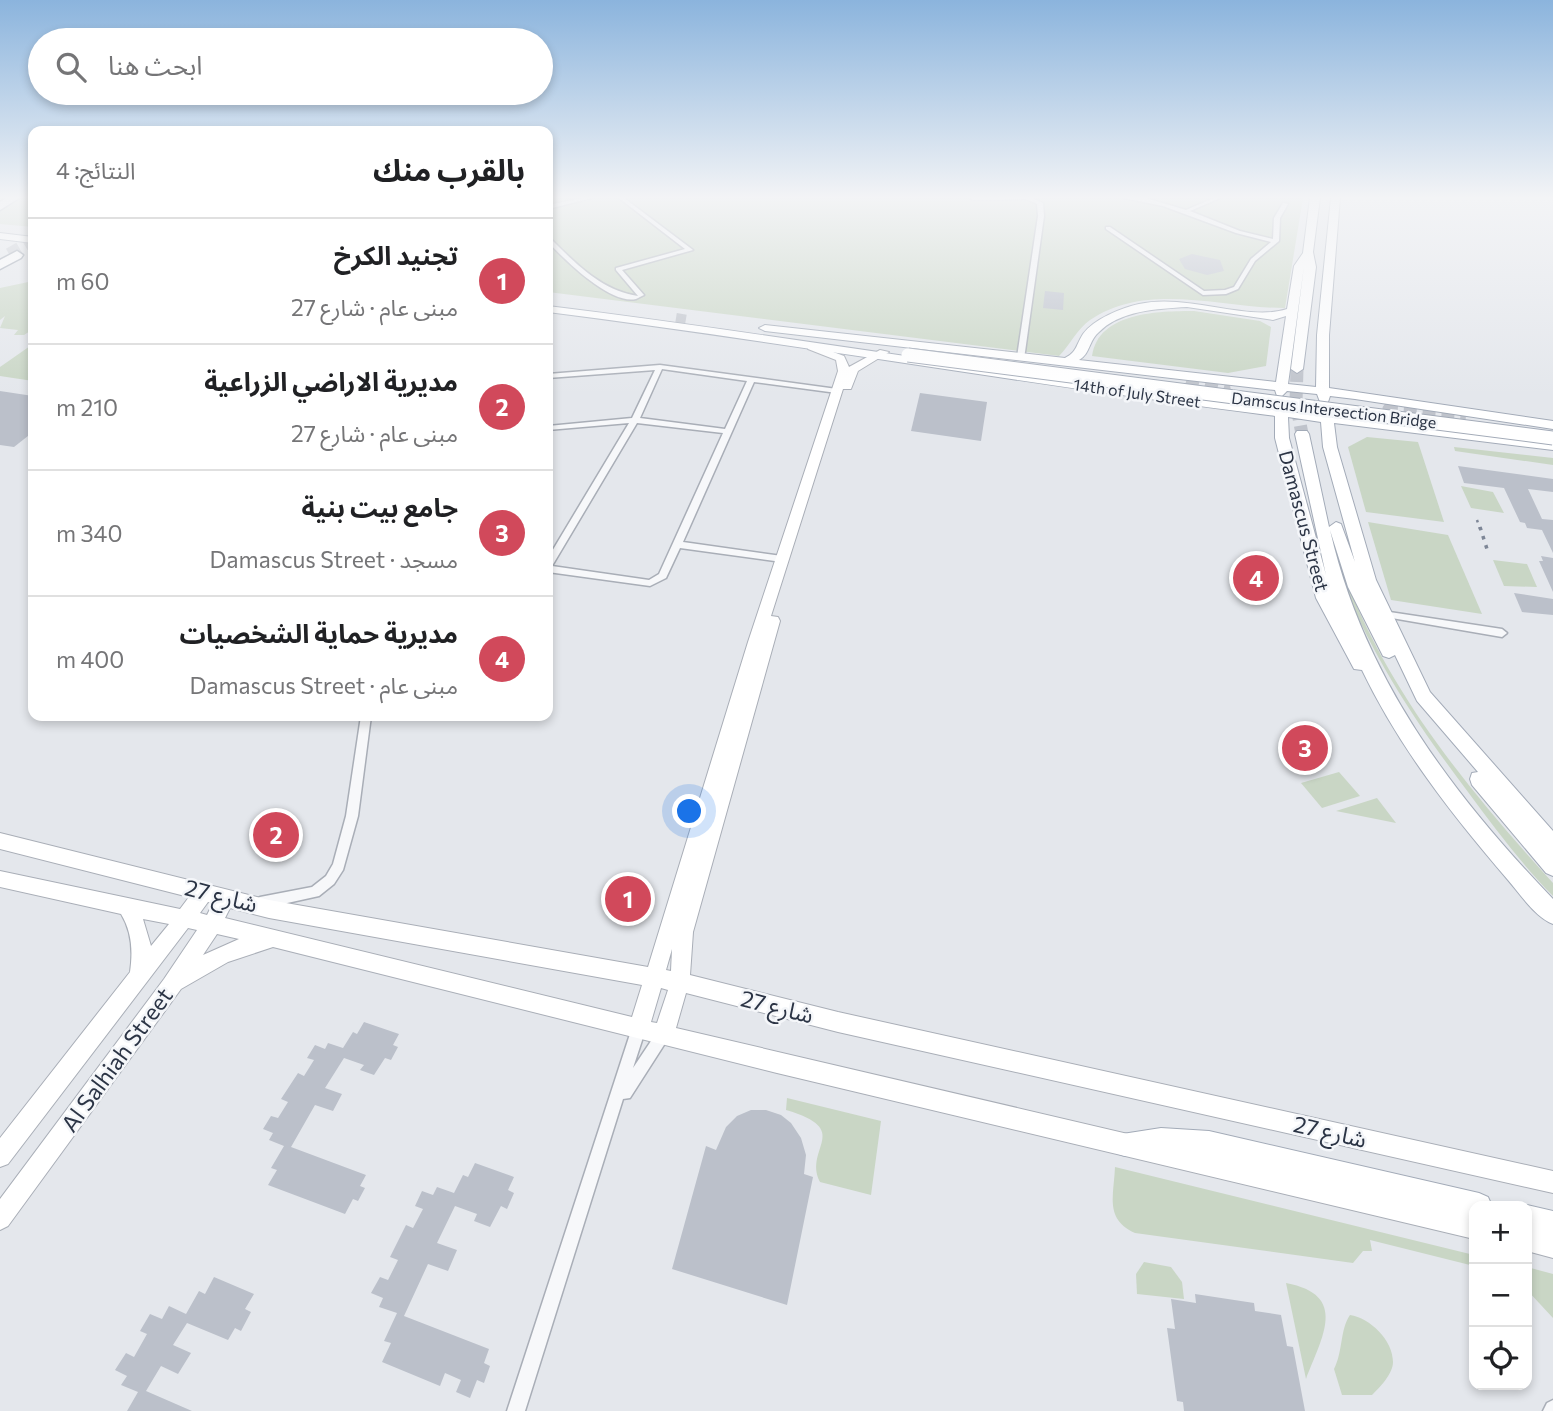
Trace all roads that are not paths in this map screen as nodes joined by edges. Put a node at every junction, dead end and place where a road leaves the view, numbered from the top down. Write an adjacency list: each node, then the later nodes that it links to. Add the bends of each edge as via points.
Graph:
1 (575, 264): 2 (street, via 591,279 626,298 638,296 618,269)
2 (638, 264)
3 (1032, 264): 17 (street)
4 (1160, 264): 5 (street, via 1203,293 1236,288)
5 (1250, 264)
6 (1300, 264): 11 (main road, Damascus Street)
7 (1310, 264): 21 (main road, Damascus Street)
8 (1329, 264): 21 (main road, Damascus Street)
9 (553, 303): 12 (main road, 14th of July Street)
10 (553, 309): 12 (main road, 14th of July Street)
11 (1291, 311): 18 (main road, via 1273,317 1198,304 1141,307 1100,324 1088,336 1080,355); 20 (main road, Damascus Street)
12 (602, 312): 13 (main road, 14th of July Street); 13 (main road, 14th of July Street, via 682,319)
13 (723, 328): 14 (main road, 14th of July Street)
14 (811, 339): 15 (main road, 14th of July Street); 16 (main road, 14th of July Street); 17 (main road, 14th of July Street); 25 (main road, via 842,360)
15 (909, 352): 16 (main road, 14th of July Street); 36 (main road, Damscus Intersection Bridge); 38 (main road, Damscus Intersection Bridge, bridge)
16 (878, 354): 29 (main road, 14th of July Street); 64 (main road, via 851,372 683,932)
17 (1021, 357): 18 (main road, 14th of July Street)
18 (1067, 362): 24 (main road, 14th of July Street)
19 (660, 367): 22 (street); 23 (street); 31 (street)
20 (1283, 367): 24 (main road, via 1271,378); 28 (main road, Damascus Street)
21 (1309, 371): 26 (main road, Damascus Street); 27 (main road)
22 (553, 376)
23 (751, 380): 25 (street); 35 (street)
24 (1243, 383): 28 (main road, 14th of July Street)
25 (836, 391): 43 (main road)
26 (1324, 395): 27 (main road, 14th of July Street); 28 (main road, 14th of July Street)
27 (1355, 395): 33 (main road, 14th of July Street)
28 (1282, 400): 29 (main road, 14th of July Street); 30 (main road, 14th of July Street); 37 (main road, Damascus Street)
29 (1234, 408): 37 (main road, via 1265,420)
30 (1327, 416): 32 (main road, 14th of July Street); 40 (main road, Damascus Street)
31 (635, 420): 34 (street); 35 (street); 42 (street)
32 (1373, 424): 39 (main road, 14th of July Street); 40 (main road, via 1345,432)
33 (1553, 425)
34 (553, 428)
35 (726, 431): 41 (street)
36 (1553, 431)
37 (1282, 438): 47 (main road, Damascus Street, via 1324,598 1350,650)
38 (1553, 438)
39 (1553, 446)
40 (1330, 447): 45 (main road, Damascus Street, via 1368,580)
41 (676, 544): 43 (street); 44 (street, via 663,576 650,583)
42 (553, 559)
43 (782, 559): 63 (main road)
44 (553, 568)
45 (1383, 614): 46 (street); 48 (main road, Damascus Street)
46 (1502, 633)
47 (1385, 701): 48 (main road, Damascus Street, via 1341,600 1308,435 1356,587 1380,637); 58 (main road, Damascus Street, via 1445,787)
48 (1428, 703): 51 (main road, Damascus Street); 52 (main road, via 1456,751)
49 (365, 721): 56 (street, via 352,816 339,866 315,892)
50 (0, 841): 54 (main road, شارع 27)
51 (1553, 845)
52 (1553, 867)
53 (0, 879): 57 (main road, شارع 27)
54 (205, 892): 55 (main road, شارع 27); 59 (main road, Al Salhiah Street)
55 (226, 897): 56 (main road, شارع 27); 60 (main road, Al Salhiah Street)
56 (252, 904): 63 (main road, شارع 27)
57 (127, 908): 59 (main road, شارع 27); 62 (main road, via 139,930)
58 (1553, 914)
59 (183, 919): 60 (main road, شارع 27); 62 (main road, Al Salhiah Street)
60 (212, 925): 61 (main road, شارع 27); 65 (main road, Al Salhiah Street)
61 (275, 938): 65 (main road, via 223,954); 66 (main road, شارع 27)
62 (140, 974): 70 (main road, Al Salhiah Street)
63 (652, 977): 64 (main road, شارع 27); 66 (main road)
64 (680, 982): 67 (main road); 71 (main road, شارع 27, via 838,1022)
65 (172, 986): 73 (main road, Al Salhiah Street)
66 (639, 1028): 67 (main road, شارع 27); 68 (street)
67 (664, 1034): 68 (street); 69 (main road, شارع 27)
68 (617, 1104): 79 (street)
69 (1125, 1144): 72 (main road, via 1161,1140 1209,1143); 76 (main road, شارع 27)
70 (0, 1156)
71 (1553, 1182)
72 (1469, 1204)
73 (0, 1218)
74 (1532, 1219): 75 (main road)
75 (1553, 1224)
76 (1469, 1226)
77 (1532, 1240): 78 (main road)
78 (1553, 1246)
79 (516, 1411)

